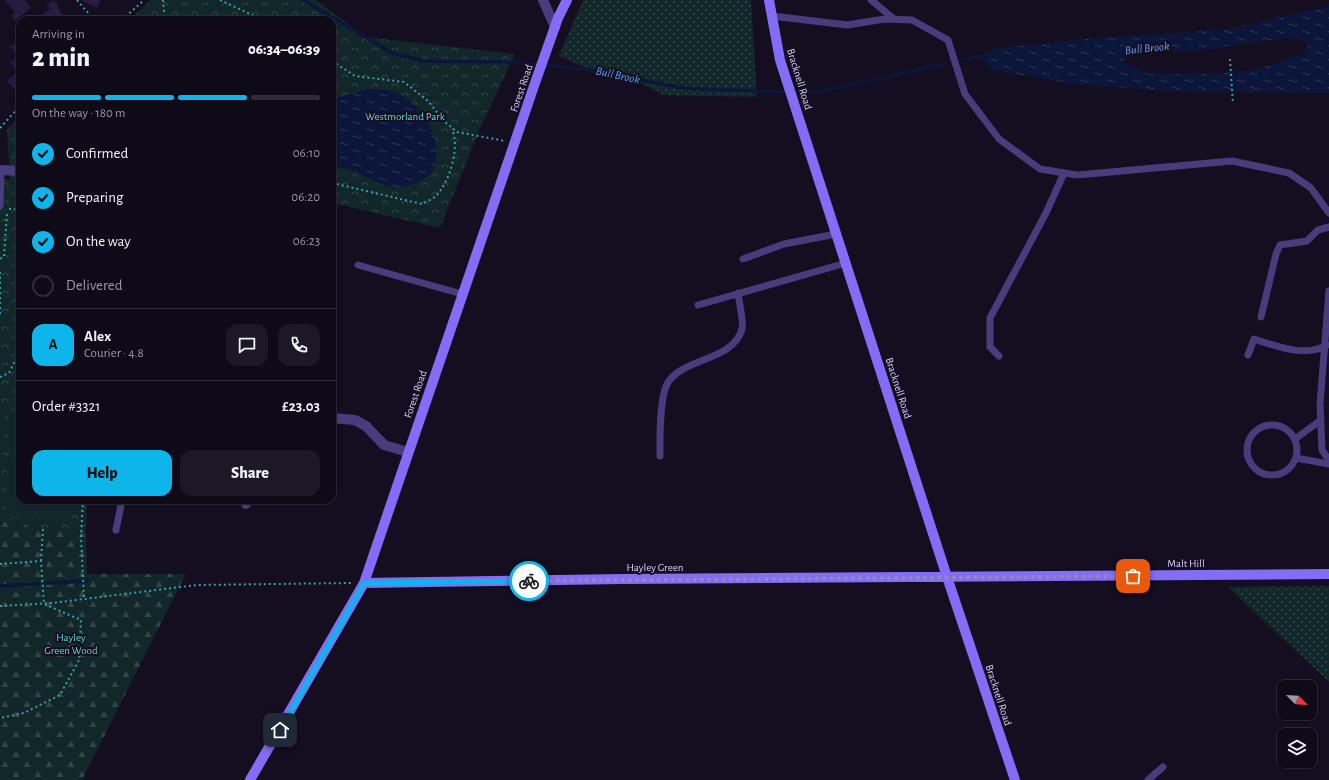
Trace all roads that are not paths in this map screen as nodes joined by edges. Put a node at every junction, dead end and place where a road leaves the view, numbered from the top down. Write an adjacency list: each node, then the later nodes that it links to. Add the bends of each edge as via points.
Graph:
1 (543, 0): 7 (street)
2 (566, 0): 7 (main road, Forest Road)
3 (769, 0): 5 (main road, Bracknell Road)
4 (871, 0): 6 (lane)
5 (772, 16): 6 (lane, via 847,25); 14 (main road, Bracknell Road, via 780,60)
6 (894, 19): 10 (lane, via 912,20 948,40 966,94 998,139 1040,169)
7 (555, 27): 20 (main road, Forest Road)
8 (0, 170): 9 (street); 11 (lane)
9 (16, 171)
10 (1064, 173): 12 (lane, via 1077,175 1232,161 1289,173 1311,188); 25 (lane, via 1046,213 990,318 990,347)
11 (0, 206)
12 (1329, 213)
13 (1329, 227): 22 (lane, via 1318,230 1307,241 1280,244)
14 (836, 234): 15 (lane, via 784,244); 16 (main road, Bracknell Road)
15 (743, 259)
16 (846, 263): 19 (lane); 37 (main road, Bracknell Road)
17 (358, 265): 20 (lane)
18 (1329, 291): 23 (lane)
19 (738, 293): 21 (lane); 30 (lane, via 742,329 735,341 728,348 680,371 668,381 662,404)
20 (462, 294): 29 (main road, Forest Road)
21 (698, 305)
22 (1261, 317)
23 (1327, 346): 24 (lane, via 1309,352 1254,339); 27 (lane)
24 (1248, 355)
25 (999, 356)
26 (336, 418): 29 (street, via 355,420 366,426 384,445)
27 (1321, 420): 28 (lane); 32 (lane, via 1322,450)
28 (1295, 439): 31 (lane); 31 (lane, via 1280,426 1267,425 1255,430 1251,435 1247,454 1248,460 1256,470 1269,475 1288,470)
29 (408, 452): 38 (main road, Forest Road)
30 (660, 456)
31 (1296, 458): 33 (lane)
32 (1329, 460)
33 (1329, 464)
34 (121, 504): 35 (lane)
35 (116, 530)
36 (1329, 574): 37 (main road, Malt Hill)
37 (947, 577): 38 (main road, Hayley Green); 41 (main road, Bracknell Road)
38 (364, 583): 40 (main road, Forest Road)
39 (1163, 767): 42 (lane)
40 (250, 780)
41 (1015, 780)
42 (1148, 780)

